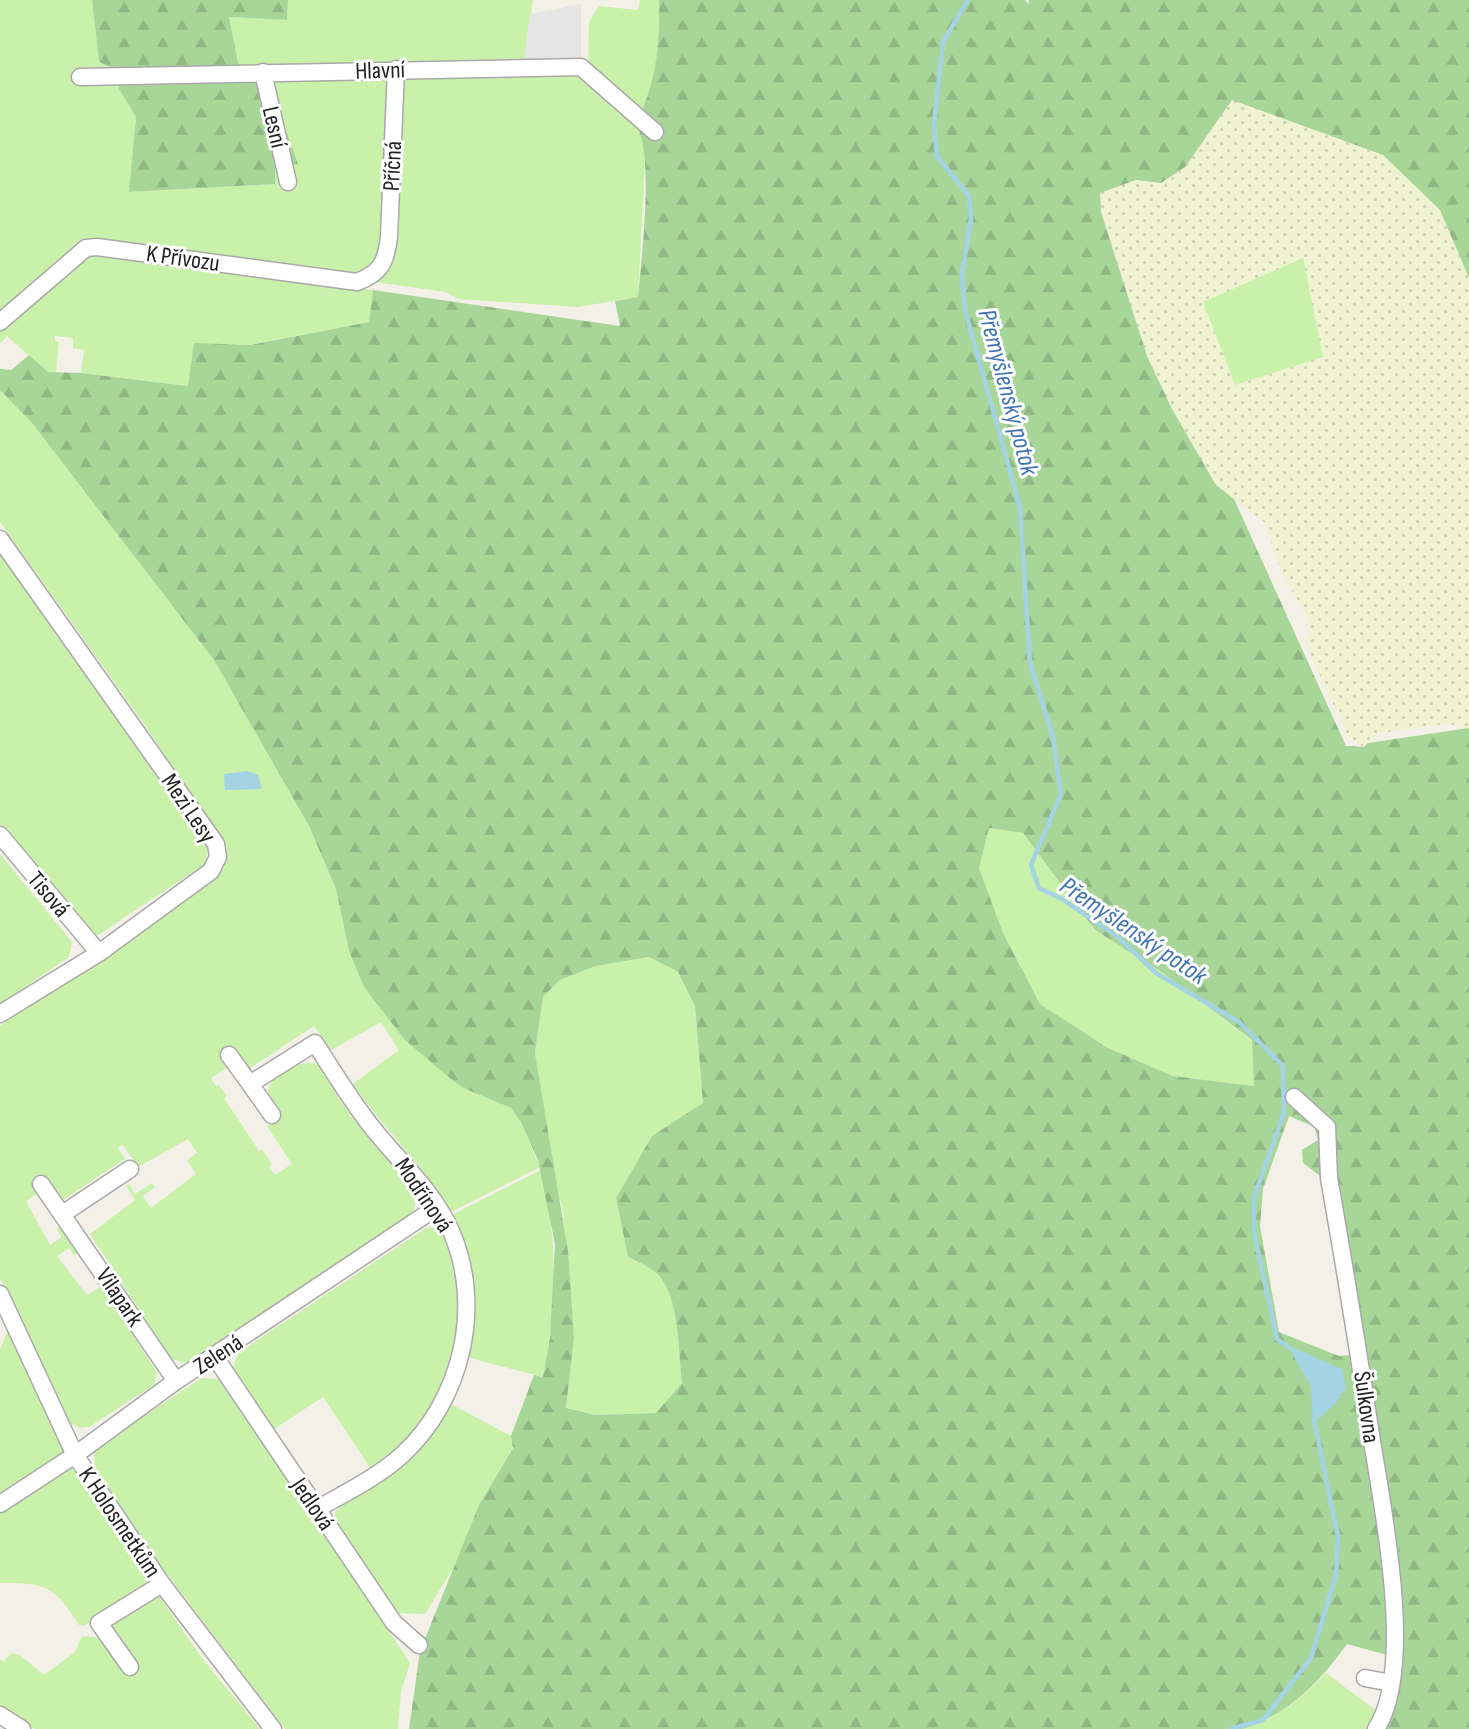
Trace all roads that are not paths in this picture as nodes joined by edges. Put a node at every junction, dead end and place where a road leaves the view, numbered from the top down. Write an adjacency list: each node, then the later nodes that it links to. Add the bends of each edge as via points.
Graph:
1 (396, 69): 2 (street, Hlavní); 4 (street, Hlavní, via 581,67); 6 (street, Příčná)
2 (263, 72): 3 (street, Hlavní); 5 (street, Lesní)
3 (80, 77)
4 (655, 132)
5 (288, 182)
6 (386, 262): 7 (street, K Přívozu, via 374,276 357,282 86,248)
7 (0, 322)
8 (0, 539): 10 (street, Mezi Lesy, via 216,844 218,858 211,871)
9 (0, 835): 10 (street, Tisová)
10 (99, 953): 11 (street, Mezi Lesy)
11 (0, 1014)
12 (229, 1055): 13 (street)
13 (250, 1084): 15 (street); 18 (street, Modřínová, via 315,1043 366,1120 413,1171)
14 (1294, 1097): 30 (street, Šulkovna, via 1327,1127 1329,1178 1386,1515 1394,1619)
15 (272, 1115)
16 (130, 1169): 19 (street)
17 (41, 1184): 19 (street, Vilapark)
18 (437, 1207): 21 (street, Zelená); 25 (street, Modřínová, via 451,1231 464,1271 464,1343 457,1370 438,1411 402,1455)
19 (64, 1213): 22 (street, Vilapark)
20 (0, 1294): 23 (street, K Holosmetkům)
21 (215, 1357): 22 (street, Zelená); 25 (street, Jedlová)
22 (176, 1381): 23 (street, Zelená)
23 (75, 1455): 24 (street, Zelená); 26 (street, K Holosmetkům)
24 (0, 1504)
25 (317, 1509): 27 (street, Jedlová, via 394,1623)
26 (162, 1584): 28 (street, via 99,1623); 33 (street, K Holosmetkům)
27 (419, 1644)
28 (130, 1667)
29 (1365, 1678): 30 (street)
30 (1391, 1684): 34 (street, Šulkovna)
31 (0, 1715): 32 (street)
32 (22, 1729)
33 (273, 1729)
34 (1376, 1729)

